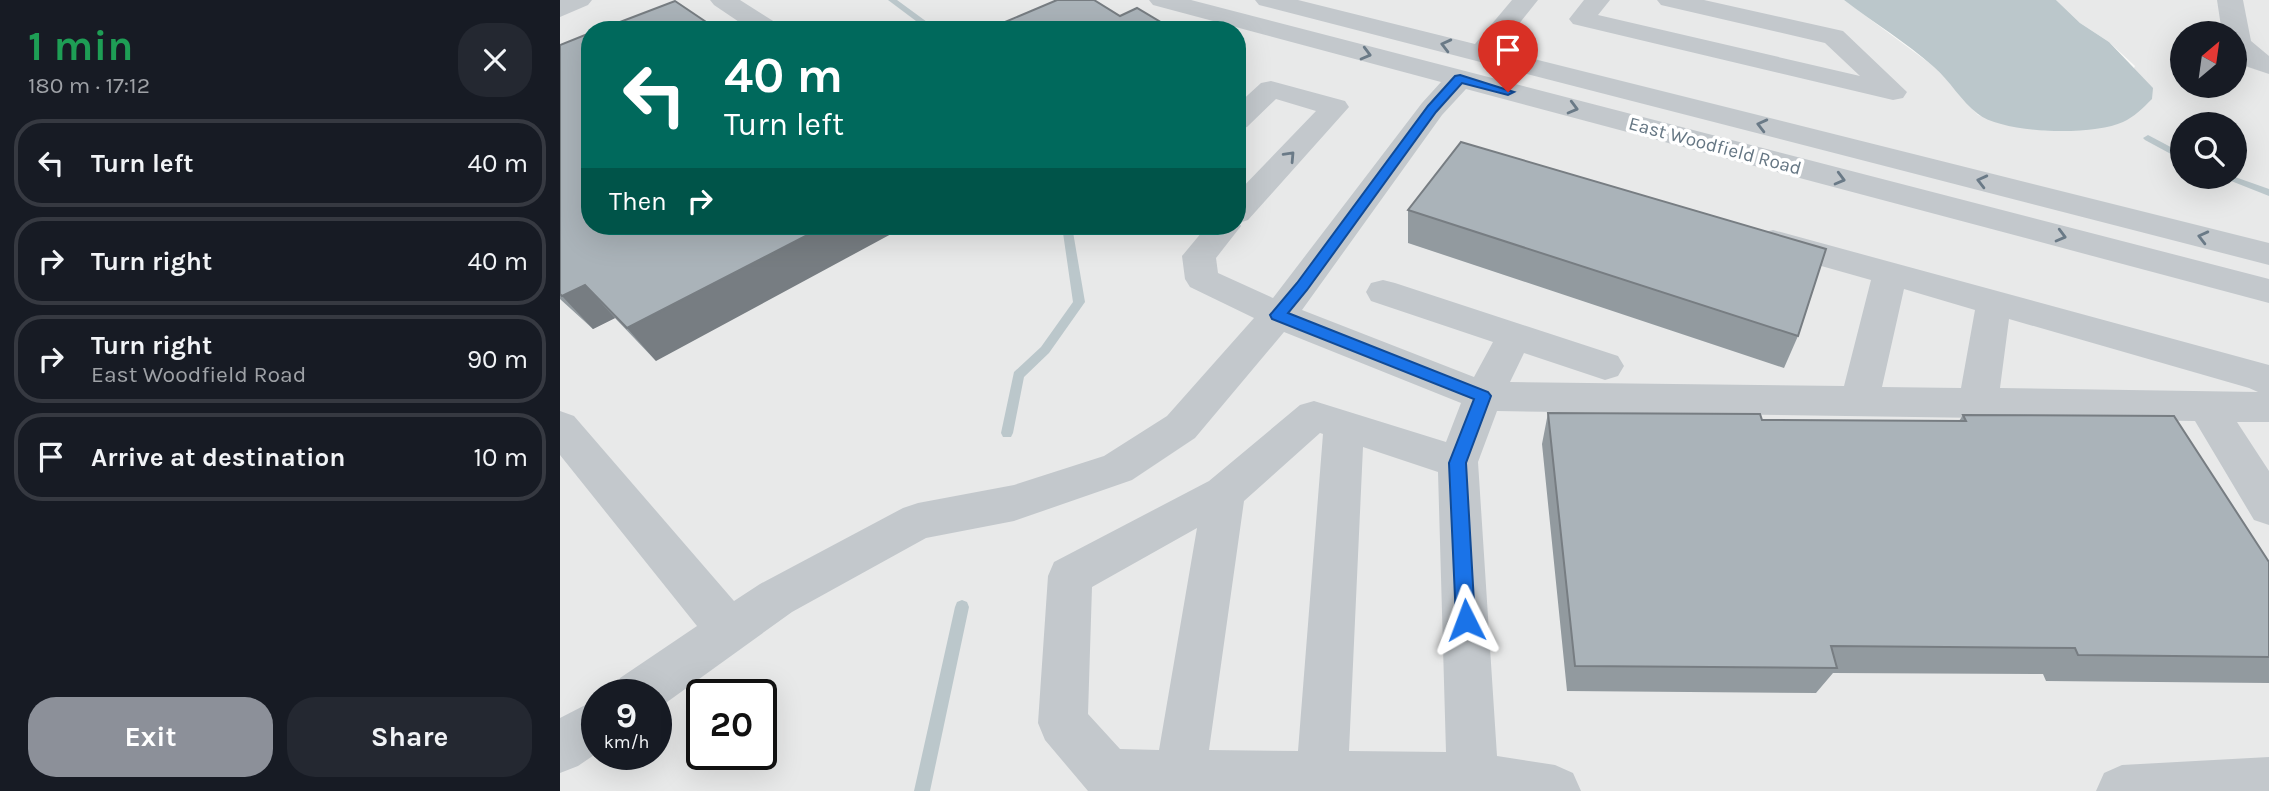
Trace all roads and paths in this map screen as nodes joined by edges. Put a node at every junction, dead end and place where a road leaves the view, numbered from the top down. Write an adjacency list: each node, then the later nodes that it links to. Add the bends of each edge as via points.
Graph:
1 (579, 0): 10 (street)
2 (723, 0): 11 (street)
3 (1162, 0): 12 (street, East Woodfield Road, one-way to 12)
4 (1268, 0): 12 (street, East Woodfield Road, one-way to 4)
5 (1490, 0): 9 (street)
6 (1597, 0): 7 (street, via 1582,19 1893,92 1834,37)
7 (1671, 0)
8 (2230, 0): 13 (street, via 2237,44)
9 (1522, 4): 12 (street)
10 (560, 9)
11 (755, 21)
12 (1470, 66): 18 (street, East Woodfield Road, one-way to 12); 20 (street, East Woodfield Road, one-way to 20); 23 (street, via 1432,109)
13 (2269, 66)
14 (1246, 113): 15 (street, one-way to 14, via 1335,107 1271,89)
15 (1246, 201)
16 (1742, 232): 19 (street)
17 (1217, 235): 23 (street, via 1199,256 1202,279)
18 (2269, 254)
19 (1890, 273): 22 (street); 27 (street)
20 (2269, 291)
21 (1383, 292): 24 (street)
22 (1994, 302): 26 (street); 28 (street)
23 (1278, 315): 29 (street); 37 (street, via 1181,427 1118,468 1014,503 918,521 776,598)
24 (1515, 336): 25 (street); 29 (street)
25 (1605, 366)
26 (2269, 381)
27 (1862, 389)
28 (1980, 391)
29 (1483, 396): 30 (street); 34 (street)
30 (2206, 406): 31 (street); 36 (street)
31 (2269, 407)
32 (1344, 424): 34 (street); 35 (street, via 1314,416); 42 (street)
33 (560, 427): 37 (street)
34 (1458, 463): 43 (street)
35 (1223, 493): 41 (street); 41 (street, via 1070,576 1062,723 1108,775)
36 (2269, 507)
37 (730, 631): 38 (street)
38 (660, 679)
39 (581, 734): 40 (street)
40 (560, 748)
41 (1180, 776): 42 (street)
42 (1322, 776): 43 (street)
43 (1473, 778): 45 (street)
44 (2269, 783): 46 (street)
45 (1555, 791)
46 (2122, 791)

